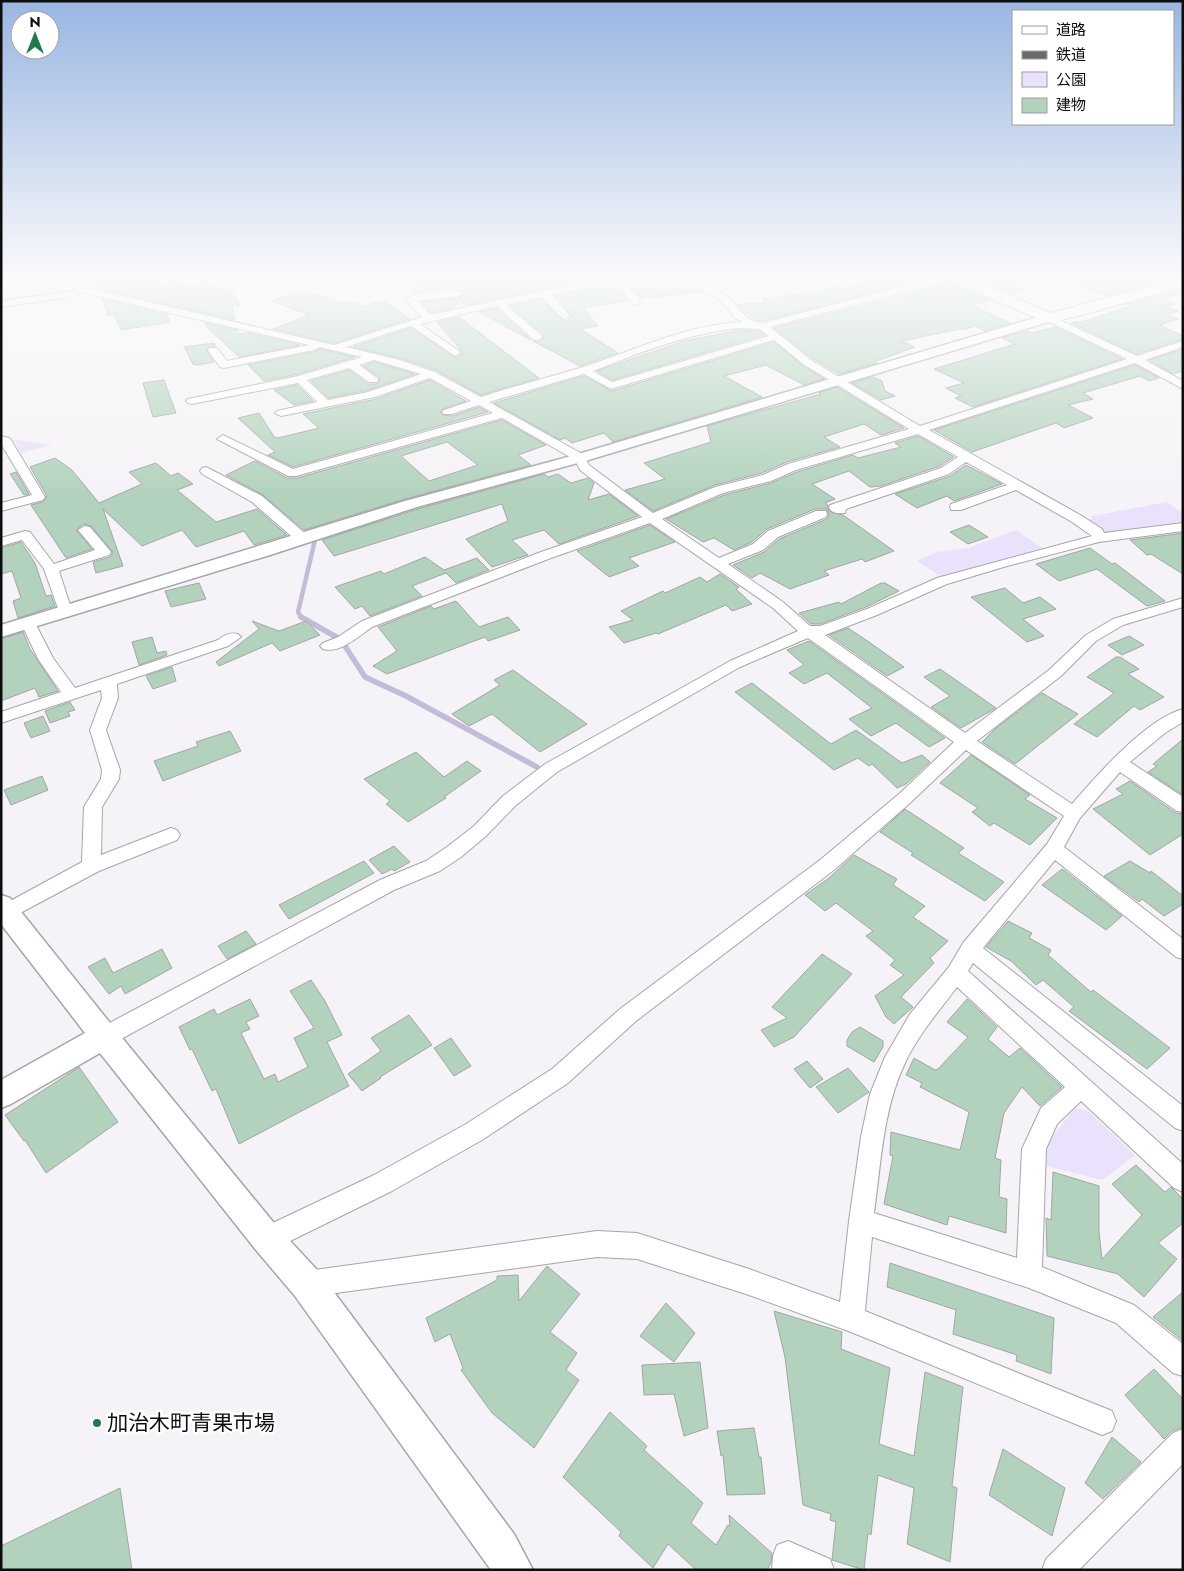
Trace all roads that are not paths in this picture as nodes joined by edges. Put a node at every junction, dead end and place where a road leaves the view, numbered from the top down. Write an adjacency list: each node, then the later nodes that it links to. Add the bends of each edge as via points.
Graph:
1 (302, 349): 10 (street, via 224,365)
2 (346, 349): 12 (street)
3 (451, 349): 11 (street)
4 (641, 349): 15 (street)
5 (734, 349): 15 (street, via 611,386)
6 (791, 349): 19 (street)
7 (945, 349): 19 (street)
8 (1115, 349): 13 (street)
9 (1166, 349): 13 (street)
10 (213, 350)
11 (456, 353)
12 (374, 356): 14 (street); 16 (street)
13 (1136, 359): 20 (street); 27 (street)
14 (351, 364): 17 (street); 18 (street)
15 (585, 370): 22 (street)
16 (431, 374): 22 (street); 23 (street, via 371,395)
17 (300, 379): 21 (street); 23 (street)
18 (373, 380)
19 (841, 381): 27 (street); 31 (street)
20 (1183, 386)
21 (192, 401)
22 (481, 401): 25 (street); 26 (street, via 444,409)
23 (325, 404): 24 (street)
24 (282, 413)
25 (503, 414): 26 (street); 31 (street)
26 (467, 424): 29 (street, via 292,473)
27 (918, 430): 30 (street); 38 (street, via 719,490)
28 (1, 440): 34 (street, via 5,440 39,497)
29 (223, 440)
30 (965, 457): 33 (street); 36 (street, via 945,471 835,508)
31 (580, 458): 38 (street, via 584,467); 42 (street, via 410,504)
32 (206, 472): 42 (street, via 257,499)
33 (1018, 485): 35 (street); 41 (street, via 1097,532)
34 (1, 507)
35 (956, 507)
36 (840, 510)
37 (821, 514): 44 (street, via 774,534 758,547)
38 (652, 518): 44 (street); 52 (street, via 367,624)
39 (1183, 527): 41 (street)
40 (85, 530): 45 (street, via 104,552)
41 (1099, 538): 50 (street, via 942,581 822,631)
42 (303, 539): 47 (street)
43 (1, 542): 45 (street, via 25,535)
44 (720, 563): 50 (street, via 778,605)
45 (51, 569): 47 (street)
46 (1183, 602): 57 (street, via 1118,622 1092,638 1055,673)
47 (65, 611): 48 (street)
48 (28, 623): 49 (street); 54 (street, via 46,659)
49 (1, 631)
50 (806, 631): 57 (street); 68 (street, via 802,636 735,664 551,768 509,801 480,831 433,866 387,884)
51 (233, 637): 53 (street)
52 (328, 646)
53 (109, 683): 54 (street); 63 (street, via 110,698 98,730 111,770 110,779 93,807)
54 (71, 694): 56 (street)
55 (1183, 714): 58 (street, via 1159,728)
56 (1, 718)
57 (965, 741): 60 (street); 74 (street, via 828,866 628,1015 560,1076 474,1132 383,1183)
58 (1118, 763): 59 (street); 60 (street)
59 (1183, 806)
60 (1074, 814): 62 (street)
61 (171, 835): 63 (street)
62 (1054, 849): 65 (street); 66 (street)
63 (92, 866): 64 (street)
64 (4, 908): 68 (street)
65 (970, 949): 67 (street); 71 (street)
66 (1183, 951)
67 (956, 973): 69 (street); 73 (street, via 918,1021 896,1057 881,1094)
68 (104, 1036): 70 (street); 74 (street)
69 (1080, 1087): 72 (street); 75 (street, via 1049,1116 1034,1149)
70 (1, 1095)
71 (1183, 1120)
72 (1183, 1180)
73 (860, 1221): 75 (street); 77 (street)
74 (267, 1238): 76 (street)
75 (1029, 1275): 78 (street, via 1125,1314)
76 (307, 1284): 77 (street, via 596,1244 637,1246); 81 (street)
77 (851, 1319): 79 (street)
78 (1183, 1363)
79 (1102, 1421)
80 (1183, 1442): 84 (street)
81 (513, 1570)
82 (787, 1570): 83 (street, via 788,1556)
83 (818, 1570)
84 (1057, 1570)

